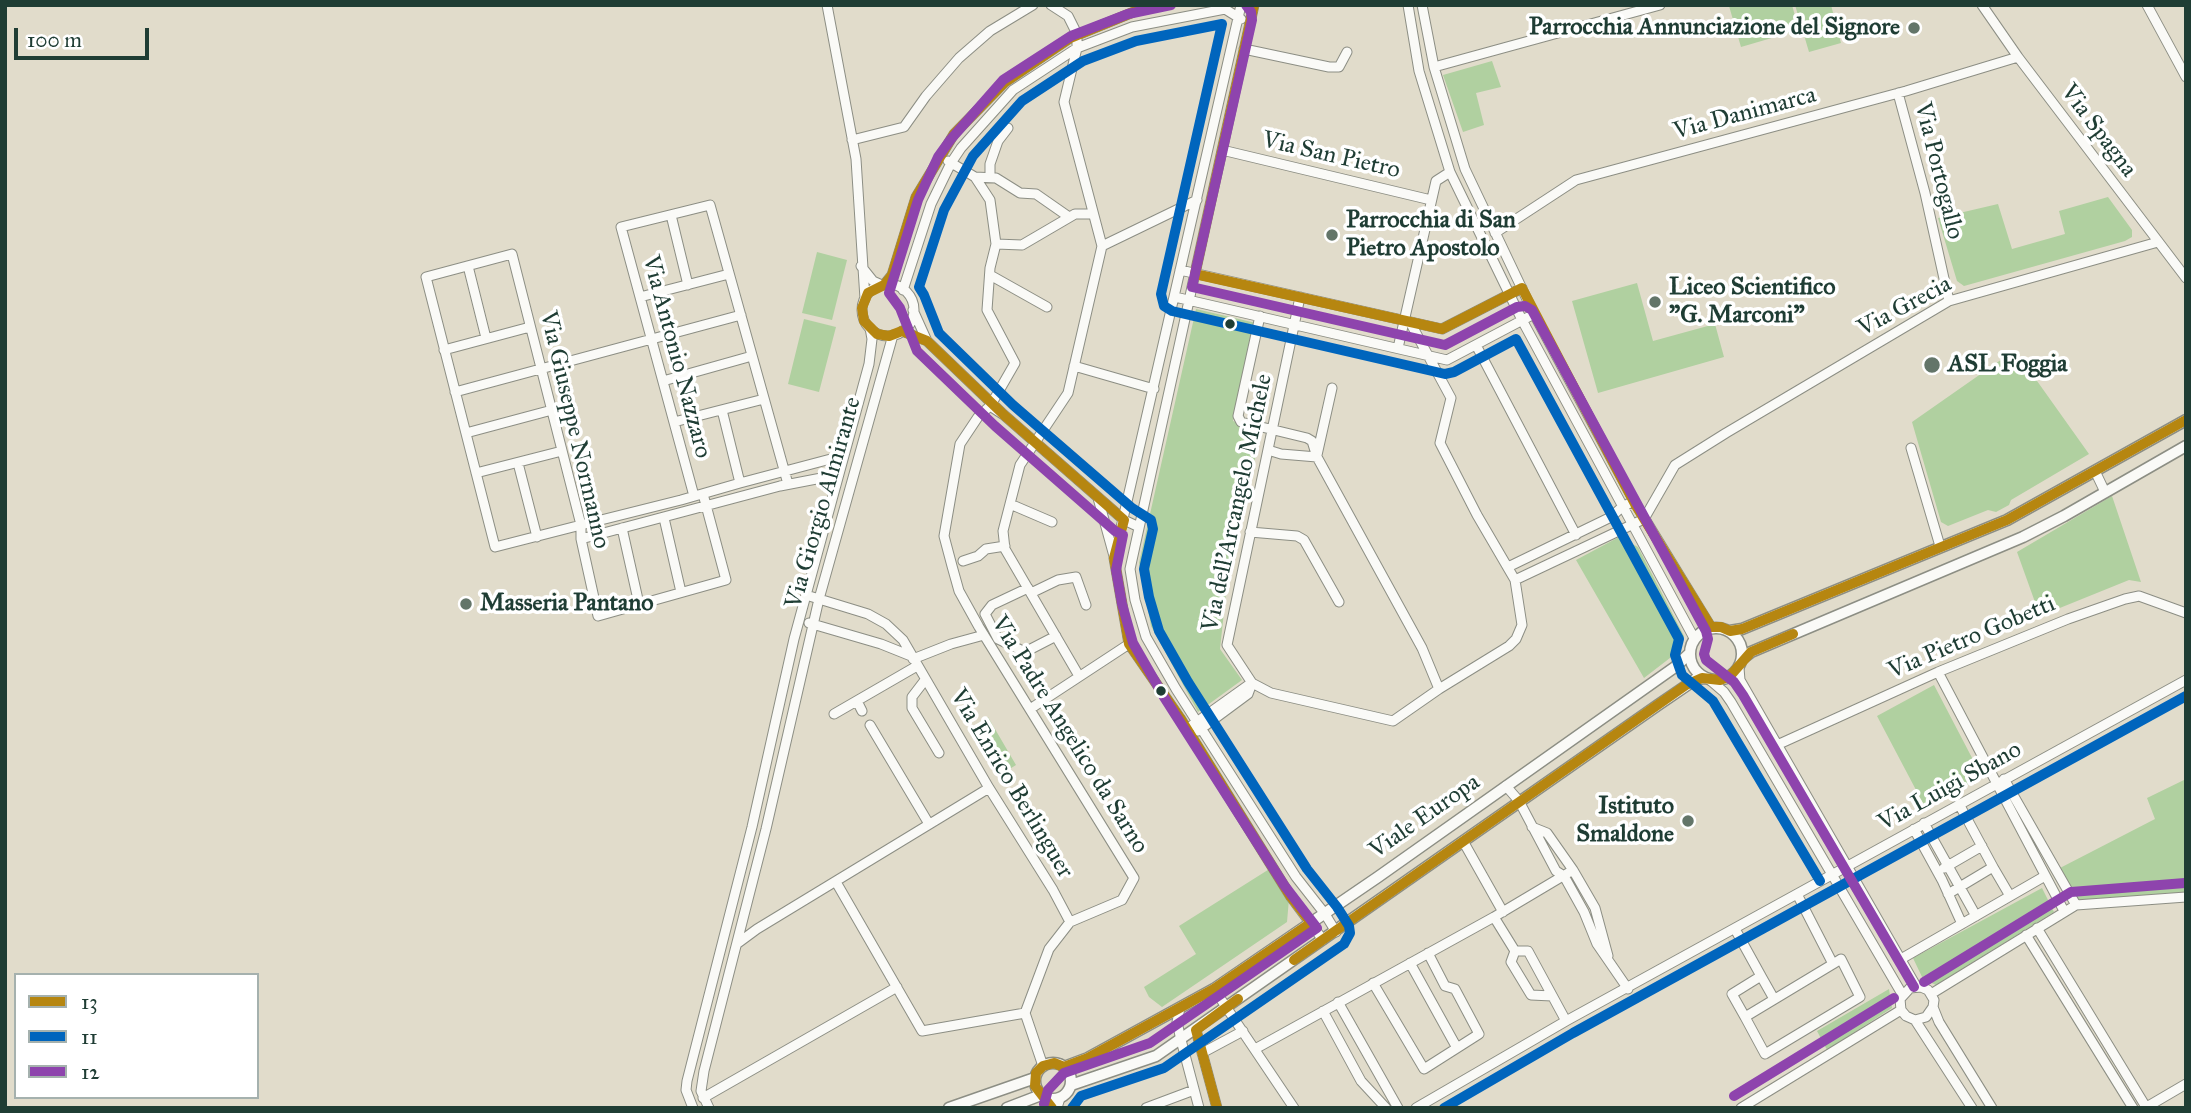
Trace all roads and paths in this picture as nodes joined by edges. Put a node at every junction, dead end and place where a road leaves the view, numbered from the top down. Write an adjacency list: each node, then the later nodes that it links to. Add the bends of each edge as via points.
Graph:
1 (827, 5): 23 (street)
2 (1033, 5): 23 (street, via 989,31 959,58 904,127)
3 (1051, 5): 14 (street, via 1068,16)
4 (1161, 5): 14 (street)
5 (1241, 5): 12 (street)
6 (1254, 5): 13 (street)
7 (1408, 5): 27 (street, via 1419,71)
8 (1422, 5): 19 (street)
9 (1660, 5): 19 (street)
10 (1982, 5): 18 (street, Via Spagna)
11 (2147, 5): 20 (street)
12 (1238, 17): 13 (street); 15 (street, via 1225,9 1146,24); 30 (street)
13 (1250, 25): 16 (street)
14 (1077, 34): 15 (street); 25 (street, via 1005,82 954,134)
15 (1077, 48): 26 (street, via 1013,90); 32 (street, via 1064,102)
16 (1244, 49): 17 (street, via 1329,67 1339,67); 24 (street)
17 (1347, 52)
18 (2018, 57): 21 (street, Via Danimarca); 36 (street, Via Spagna)
19 (1434, 66): 35 (street, via 1465,169)
20 (2186, 77)
21 (1898, 93): 35 (street, Via Danimarca, via 1576,180); 56 (street, Via Portogallo)
22 (1008, 128): 29 (street, via 998,141)
23 (852, 140): 40 (street)
24 (1222, 150): 31 (street, Via San Pietro); 43 (street)
25 (940, 156): 26 (street); 47 (street, via 916,197 892,275)
26 (951, 163): 28 (street); 49 (street, via 931,204)
27 (1450, 173): 31 (street, via 1436,181); 50 (street)
28 (975, 177): 29 (street); 37 (street, via 990,200)
29 (990, 177): 34 (street, via 1020,193 1036,194)
30 (1197, 200): 38 (street); 41 (street)
31 (1431, 200): 63 (street)
32 (1093, 214): 34 (street); 38 (street)
33 (671, 215): 42 (street, via 710,205); 46 (street); 51 (street, Via Antonio Nazzaro, via 621,227)
34 (1069, 217): 37 (street, via 1022,245)
35 (1495, 233): 48 (street)
36 (2158, 242): 45 (street, Via Spagna); 56 (street, Via Grecia)
37 (996, 244): 44 (street)
38 (1102, 246): 76 (street)
39 (468, 266): 65 (street, Via Giuseppe Normanno, via 512,254); 68 (street); 73 (street, via 426,277)
40 (861, 266): 47 (street, via 873,281); 54 (street)
41 (1180, 271): 43 (street); 52 (street)
42 (729, 274): 46 (street); 60 (street)
43 (1195, 274): 53 (street); 55 (street)
44 (990, 275): 57 (street); 83 (street, via 987,310 1015,363)
45 (2186, 278)
46 (688, 285): 51 (street)
47 (883, 285): 49 (street); 54 (street)
48 (1522, 288): 50 (street); 59 (street)
49 (903, 290): 58 (street)
50 (1509, 295): 62 (street); 63 (street, via 1442,328)
51 (640, 297): 69 (street, Via Antonio Nazzaro)
52 (1175, 297): 55 (street); 80 (street)
53 (1300, 297): 63 (street); 64 (street, Via dell'Arcangelo Michele)
54 (865, 299): 66 (street, via 863,316)
55 (1189, 300): 61 (street); 119 (street)
56 (1950, 301): 114 (street, Via Grecia, via 1675,466)
57 (1047, 307)
58 (913, 310): 67 (street, via 911,321); 70 (street)
59 (1534, 314): 62 (street); 109 (street)
60 (741, 315): 69 (street); 74 (street)
61 (1260, 316): 64 (street); 90 (street, via 1238,416 1241,422)
62 (1522, 320): 71 (street); 112 (street)
63 (1408, 322): 72 (street); 75 (street)
64 (1295, 324): 72 (street); 90 (street, Via dell'Arcangelo Michele)
65 (530, 327): 68 (street); 77 (street, Via Giuseppe Normanno)
66 (870, 328): 67 (street, via 877,334); 97 (street, Via Giorgio Almirante, via 869,364)
67 (898, 333): 70 (street); 135 (street, Via Giorgio Almirante, via 882,367)
68 (486, 338): 73 (street)
69 (651, 340): 77 (street); 78 (street, Via Antonio Nazzaro)
70 (927, 341): 83 (street)
71 (1476, 345): 75 (street, via 1447,360); 122 (street)
72 (1398, 348): 75 (street)
73 (444, 350): 81 (street)
74 (752, 356): 78 (street); 82 (street)
75 (1430, 356): 130 (street, via 1451,398 1440,443)
76 (1074, 366): 80 (street); 92 (street, via 1068,393)
77 (541, 369): 81 (street); 84 (street, Via Giuseppe Normanno)
78 (663, 381): 88 (street, Via Antonio Nazzaro)
79 (1332, 388): 98 (street)
80 (1154, 389): 115 (street)
81 (455, 392): 91 (street)
82 (764, 399): 85 (street); 101 (street)
83 (992, 403): 87 (street)
84 (552, 410): 91 (street); 96 (street, Via Giuseppe Normanno)
85 (722, 410): 88 (street); 104 (street)
86 (2186, 413): 89 (street)
87 (1004, 415): 92 (street); 144 (street, Via Padre Angelico da Sarno, via 990,406 960,444 944,536 959,591)
88 (674, 422): 107 (street, Via Antonio Nazzaro)
89 (2181, 422): 100 (street)
90 (1272, 431): 95 (street, Via dell'Arcangelo Michele); 98 (street, via 1307,438)
91 (466, 433): 102 (street)
92 (1036, 443): 108 (street); 110 (street, via 1020,466)
93 (2186, 446): 106 (street)
94 (1911, 448): 126 (street)
95 (1268, 450): 98 (street); 121 (street, Via dell'Arcangelo Michele)
96 (562, 451): 99 (street); 118 (street, Via Giuseppe Normanno)
97 (842, 456): 101 (street); 103 (street, Via Giorgio Almirante)
98 (1317, 457): 157 (street, via 1422,648)
99 (518, 463): 102 (street); 123 (street)
100 (2095, 471): 106 (street); 126 (street, via 2007,520)
101 (785, 472): 104 (street); 105 (street)
102 (476, 473): 123 (street, via 495,547)
103 (837, 475): 105 (street); 134 (street, Via Giorgio Almirante)
104 (740, 483): 107 (street)
105 (788, 484): 111 (street)
106 (2105, 492): 150 (street, via 2023,537 1751,652)
107 (698, 495): 111 (street, Via Antonio Nazzaro); 118 (street)
108 (1097, 497): 115 (street); 128 (street)
109 (1634, 501): 112 (street); 114 (street)
110 (1010, 504): 116 (street); 125 (street, via 1003,531)
111 (706, 506): 113 (street); 133 (street, Via Antonio Nazzaro, via 726,580)
112 (1622, 507): 117 (street); 122 (street)
113 (664, 518): 120 (street); 133 (street)
114 (1644, 519): 117 (street); 142 (street)
115 (1124, 520): 119 (street); 128 (street)
116 (1052, 522)
117 (1631, 523): 127 (street); 146 (street)
118 (581, 525): 123 (street); 124 (street, Via Giuseppe Normanno)
119 (1139, 527): 163 (street, via 1130,569 1146,637)
120 (622, 528): 124 (street); 137 (street)
121 (1251, 532): 136 (street, via 1304,540); 156 (street, Via dell'Arcangelo Michele, via 1227,645)
122 (1573, 536): 127 (street); 130 (street)
123 (537, 537)
124 (581, 539): 137 (street, Via Giuseppe Normanno, via 598,616)
125 (1005, 546): 129 (street, via 986,549); 132 (street)
126 (1940, 546): 143 (street)
127 (1576, 551): 131 (street)
128 (1114, 558): 147 (street)
129 (963, 561)
130 (1508, 567): 131 (street)
131 (1515, 580): 157 (street, via 1522,625 1516,639)
132 (1030, 590): 138 (street, via 1076,577); 145 (street); 145 (street, via 992,605 985,614 998,639 1025,652)
133 (681, 592): 137 (street)
134 (806, 595): 135 (street, Via Enrico Berlinguer); 140 (street, Via Giorgio Almirante)
135 (819, 599): 141 (street, Via Giorgio Almirante); 149 (street, Via Enrico Berlinguer, via 886,624 903,640)
136 (1339, 602)
137 (639, 604)
138 (1086, 604)
139 (2183, 609): 151 (street, Via Pietro Gobetti, via 2139,596 2125,599)
140 (799, 620): 141 (street, Via Giorgio Almirante); 251 (street, via 687,1081)
141 (813, 624): 149 (street, via 881,644); 195 (street)
142 (1711, 627): 143 (street); 146 (street)
143 (1730, 631): 150 (street, via 1739,639)
144 (984, 635): 149 (street, via 951,643); 159 (street, Via Padre Angelico da Sarno)
145 (1056, 636): 152 (street)
146 (1694, 638): 148 (street)
147 (1129, 644): 152 (street); 164 (street)
148 (1689, 654): 153 (street, via 1694,668); 169 (street, Viale Europa)
149 (914, 660): 154 (street, Via Enrico Berlinguer); 158 (street)
150 (1740, 664): 153 (street, via 1730,676); 165 (street, via 1740,680)
151 (1938, 672): 165 (street, Via Pietro Gobetti); 168 (street)
152 (1079, 676): 159 (street)
153 (1708, 679): 171 (street, Viale Europa, via 1686,685); 184 (street, via 1731,702)
154 (925, 680): 166 (street, via 912,697 912,708); 170 (street, Via Enrico Berlinguer)
155 (2186, 680): 167 (street, Via Luigi Sbano)
156 (1252, 683): 157 (street, via 1271,692 1393,721); 163 (street, via 1248,694)
157 (1439, 689)
158 (857, 701): 160 (street); 161 (street)
159 (1030, 709): 199 (street, Via Padre Angelico da Sarno, via 1134,878 1122,900)
160 (862, 711)
161 (834, 715)
162 (870, 725): 174 (street)
163 (1199, 725): 164 (street); 196 (street, via 1296,877)
164 (1189, 732): 200 (street)
165 (1777, 745): 180 (street)
166 (939, 753)
167 (2004, 779): 168 (street, Via Luigi Sbano); 193 (street)
168 (1995, 784): 172 (street, Via Luigi Sbano); 186 (street)
169 (1506, 786): 171 (street); 196 (street, Viale Europa)
170 (989, 788): 174 (street); 199 (street, Via Enrico Berlinguer)
171 (1519, 802): 175 (street); 177 (street, Viale Europa)
172 (1959, 804): 173 (street, Via Luigi Sbano); 178 (street)
173 (1924, 823): 176 (street, Via Luigi Sbano); 179 (street)
174 (929, 824): 187 (street)
175 (1532, 827): 182 (street, via 1547,833); 185 (street)
176 (1914, 829): 180 (street, Via Luigi Sbano); 183 (street)
177 (1463, 841): 197 (street); 205 (street, Viale Europa)
178 (1982, 845): 179 (street); 181 (street)
179 (1948, 865): 183 (street); 188 (street)
180 (1847, 866): 184 (street, Via Luigi Sbano); 211 (street)
181 (1993, 867): 188 (street); 191 (street)
182 (1573, 870): 185 (street); 212 (street, via 1595,908)
183 (1938, 873): 190 (street)
184 (1832, 874): 189 (street, Via Luigi Sbano); 221 (street)
185 (1564, 876): 197 (street); 212 (street)
186 (2045, 876): 191 (street); 194 (street)
187 (836, 882): 203 (street); 218 (street)
188 (1961, 887): 190 (street); 198 (street)
189 (1797, 894): 204 (street, Via Luigi Sbano); 214 (street)
190 (1948, 894): 201 (street)
191 (2010, 896): 198 (street)
192 (2186, 897): 193 (street)
193 (2076, 905): 194 (street)
194 (2063, 911): 202 (street)
195 (744, 914): 203 (street); 208 (street)
196 (1325, 914): 200 (street, Viale Europa); 205 (street)
197 (1498, 914): 209 (street); 210 (street)
198 (1976, 916): 201 (street)
199 (1070, 922): 231 (street, Via Padre Angelico da Sarno, via 1049,949)
200 (1311, 923): 207 (street); 219 (street, Viale Europa)
201 (1962, 924): 211 (street)
202 (2037, 928): 206 (street); 266 (street)
203 (757, 929): 208 (street)
204 (1735, 929): 215 (street); 220 (street, Via Luigi Sbano)
205 (1336, 932): 207 (street, Viale Europa)
206 (2026, 935): 222 (street); 265 (street)
207 (1323, 940): 226 (street, Viale Europa)
208 (736, 945): 249 (street, via 702,1083)
209 (1514, 951): 223 (street, via 1528,951); 223 (street, via 1511,962 1531,995)
210 (1427, 953): 213 (street); 238 (street, via 1445,986 1455,989 1479,1034)
211 (1901, 959): 217 (street)
212 (1609, 960): 220 (street)
213 (1410, 963): 216 (street); 238 (street)
214 (1833, 964): 224 (street); 232 (street, via 1841,960 1860,997 1765,1054)
215 (1761, 976): 224 (street); 232 (street, via 1732,994)
216 (1373, 983): 225 (street); 238 (street, via 1424,1069)
217 (1916, 986): 221 (street); 222 (street)
218 (897, 988): 231 (street, via 922,1031); 249 (street)
219 (1214, 989): 226 (street); 228 (street, Viale Europa)
220 (1628, 989): 234 (street, Via Luigi Sbano)
221 (1902, 994): 229 (street)
222 (1931, 994): 227 (street)
223 (1552, 996): 234 (street)
224 (1774, 999): 232 (street)
225 (1338, 1003): 230 (street); 240 (street)
226 (1226, 1007): 235 (street, Viale Europa); 236 (street)
227 (1933, 1007): 233 (street, via 1926,1017); 264 (street)
228 (1180, 1008): 237 (street); 244 (street, Viale Europa)
229 (1901, 1010): 233 (street); 262 (street)
230 (1322, 1011): 239 (street); 242 (street)
231 (1024, 1013): 243 (street)
232 (1745, 1017)
233 (1915, 1020): 263 (street)
234 (1566, 1021): 261 (street, Via Luigi Sbano)
235 (1196, 1030): 237 (street, Viale Europa); 241 (street)
236 (1243, 1031): 239 (street); 241 (street)
237 (1181, 1040): 247 (street, Viale Europa, via 1156,1056); 248 (street)
238 (1457, 1048)
239 (1255, 1049): 258 (street)
240 (1366, 1051): 242 (street); 260 (street)
241 (1202, 1054): 257 (street)
242 (1350, 1060): 259 (street)
243 (1043, 1066): 244 (street, via 1054,1063); 245 (street)
244 (1064, 1067): 247 (street)
245 (1035, 1077): 250 (street, via 1035,1086); 253 (street)
246 (2186, 1084): 266 (street)
247 (1070, 1085): 250 (street, via 1067,1093)
248 (1194, 1090): 255 (street); 256 (street)
249 (703, 1098): 252 (street)
250 (1051, 1101): 254 (street)
251 (693, 1108)
252 (709, 1108)
253 (949, 1108)
254 (1007, 1108)
255 (1146, 1108)
256 (1199, 1108)
257 (1217, 1108)
258 (1294, 1108)
259 (1386, 1108)
260 (1398, 1108)
261 (1416, 1108)
262 (1741, 1108)
263 (1972, 1108)
264 (1992, 1108)
265 (2133, 1108)
266 (2146, 1108)

